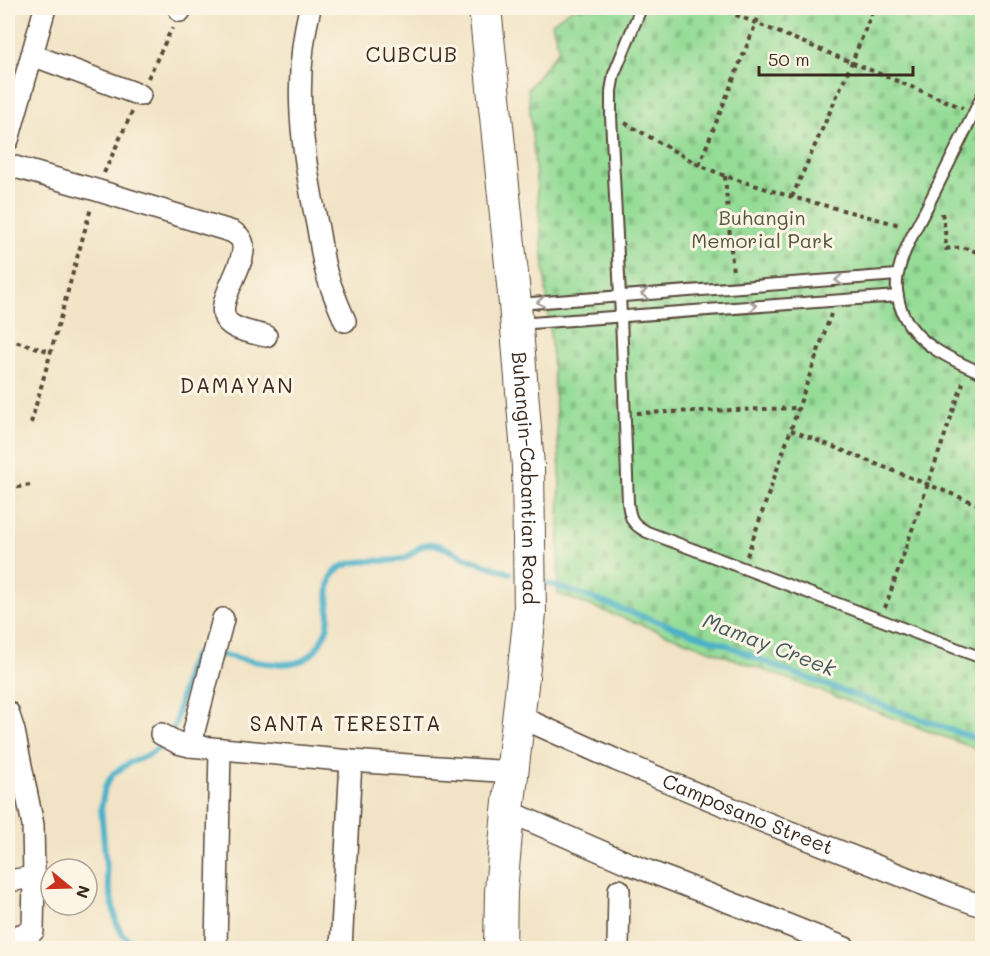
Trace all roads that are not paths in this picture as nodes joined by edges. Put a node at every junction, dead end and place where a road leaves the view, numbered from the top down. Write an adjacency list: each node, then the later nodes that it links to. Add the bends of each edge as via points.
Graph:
1 (45, 8): 5 (street)
2 (310, 8): 19 (street, via 300,78 302,138 327,276)
3 (485, 8): 17 (main road, Buhangin-Cabantian Road)
4 (641, 8): 13 (lane, via 611,91)
5 (32, 55): 6 (street); 8 (street)
6 (140, 95)
7 (982, 96): 10 (lane)
8 (8, 140)
9 (8, 165): 20 (street, via 233,232 241,238 243,247 222,313 232,326)
10 (897, 275): 11 (lane, one-way to 11); 14 (lane)
11 (800, 283): 12 (lane); 15 (lane)
12 (716, 289): 13 (lane, one-way to 13); 16 (lane)
13 (620, 296): 17 (lane, one-way to 17); 18 (lane)
14 (898, 296): 15 (lane); 21 (lane, via 912,328 927,343)
15 (801, 303): 16 (lane, one-way to 15)
16 (717, 309): 18 (lane)
17 (516, 314): 18 (lane); 25 (main road, Buhangin-Cabantian Road, via 528,466 530,613)
18 (621, 316): 23 (lane, via 628,503 629,514 638,527)
19 (345, 321)
20 (266, 336)
21 (982, 373)
22 (223, 620): 26 (street, via 214,653 176,741)
23 (982, 658)
24 (8, 712): 30 (street, via 33,825)
25 (518, 716): 28 (main road, Buhangin-Cabantian Road); 33 (street, Camposano Street, via 751,816)
26 (220, 749): 27 (street); 35 (street)
27 (351, 761): 28 (street); 36 (street)
28 (512, 772): 29 (main road, Buhangin-Cabantian Road)
29 (508, 811): 37 (main road, Buhangin-Cabantian Road); 39 (street, via 630,864)
30 (34, 877): 31 (street); 34 (street, via 33,932)
31 (8, 881)
32 (619, 890): 38 (street)
33 (982, 906)
34 (8, 939)
35 (216, 948)
36 (341, 948)
37 (500, 948)
38 (618, 948)
39 (845, 948)

